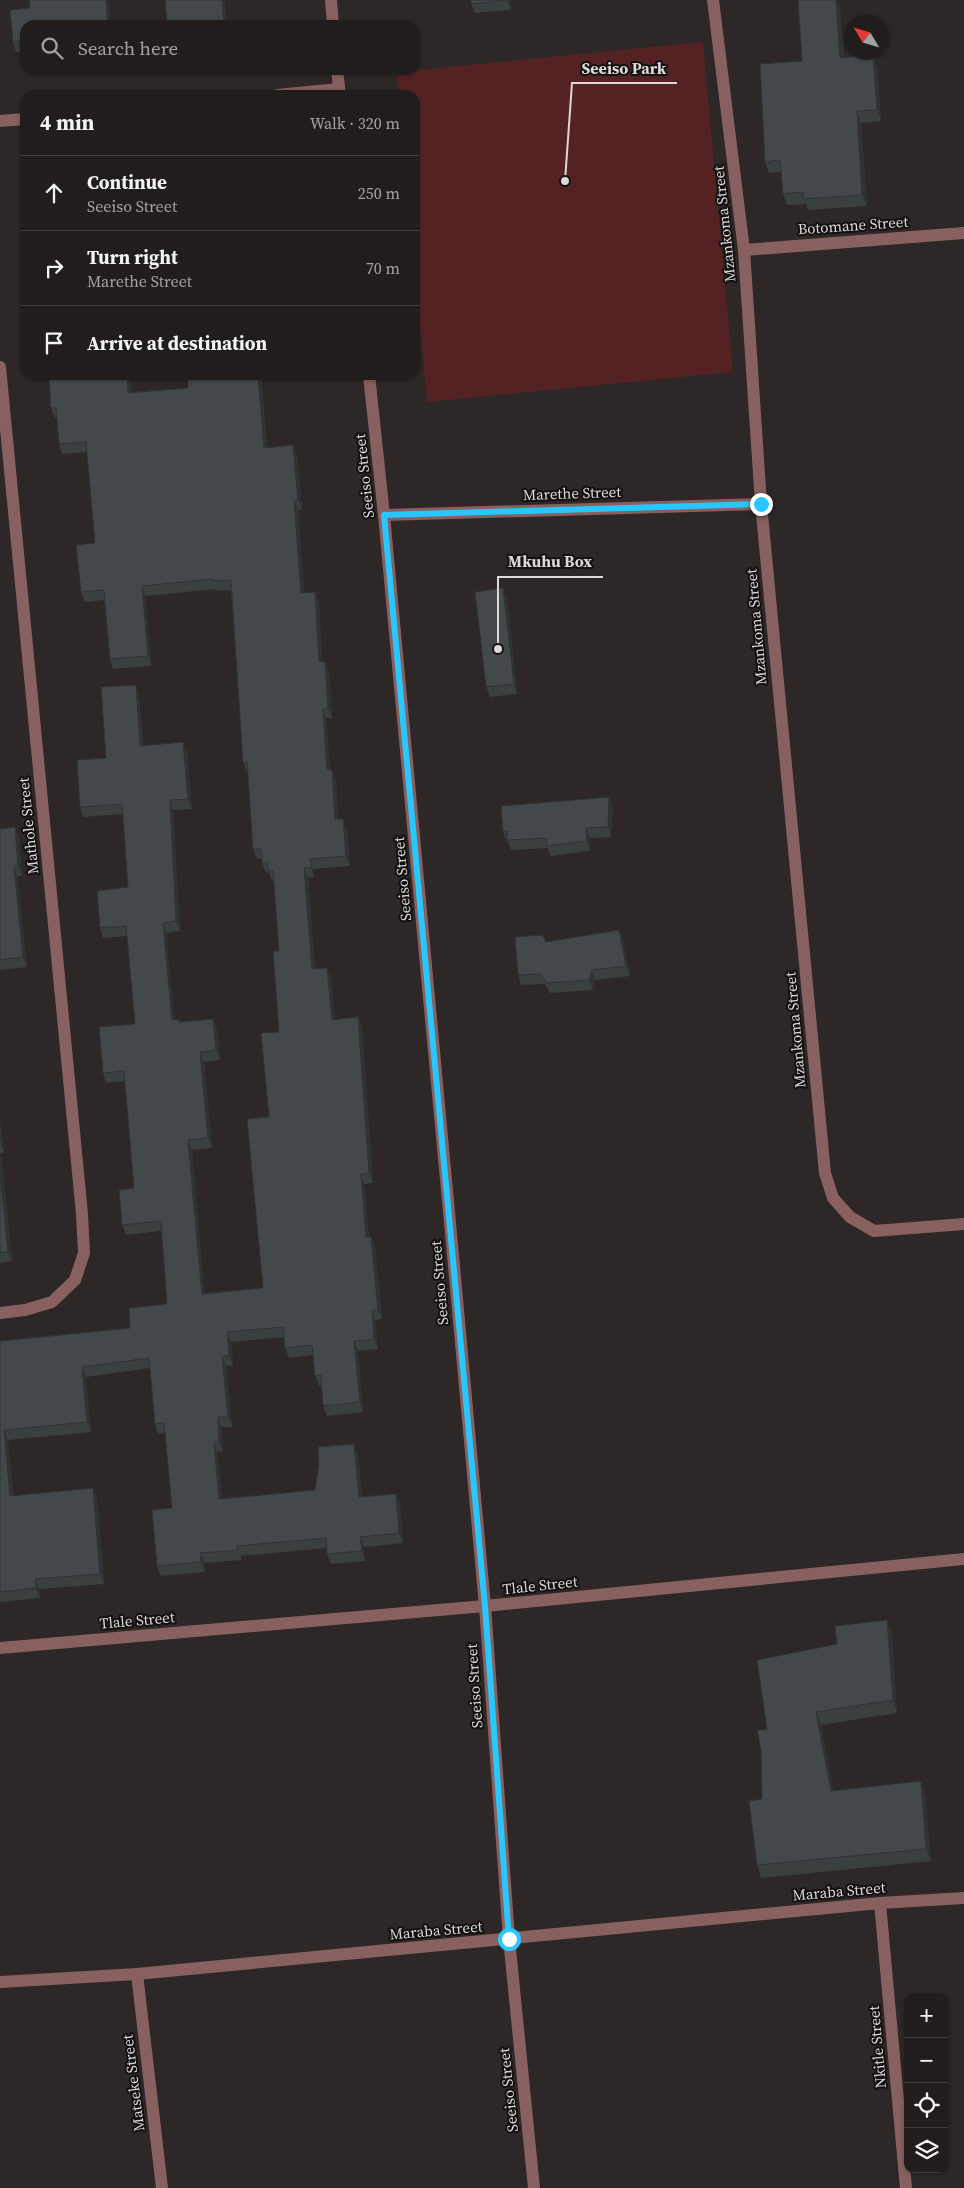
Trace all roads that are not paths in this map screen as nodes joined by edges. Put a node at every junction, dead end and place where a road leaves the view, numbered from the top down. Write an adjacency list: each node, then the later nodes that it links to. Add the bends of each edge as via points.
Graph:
1 (331, 0): 3 (street)
2 (713, 0): 9 (street, Mzankoma Street)
3 (333, 20)
4 (337, 75): 5 (street)
5 (339, 90)
6 (20, 119): 7 (street)
7 (0, 121)
8 (964, 233): 9 (street, Botomane Street)
9 (744, 250): 12 (street, Mzankoma Street)
10 (0, 367): 15 (street, Mathole Street, via 84,1253 74,1280 52,1302)
11 (370, 380): 13 (street, Seeiso Street)
12 (761, 504): 13 (street, Marethe Street); 14 (street, Mzankoma Street, via 825,1173 833,1198 850,1217 874,1231)
13 (384, 515): 17 (street, Seeiso Street)
14 (964, 1224)
15 (0, 1313)
16 (964, 1559): 17 (street, Tlale Street)
17 (485, 1606): 18 (street, Tlale Street); 21 (street, Seeiso Street)
18 (0, 1648)
19 (964, 1898): 20 (street, Maraba Street)
20 (880, 1903): 21 (street, Maraba Street); 26 (street, Nkitle Street)
21 (509, 1939): 22 (street, Maraba Street); 25 (street, Seeiso Street)
22 (137, 1974): 23 (street, Maraba Street); 24 (street, Matseke Street)
23 (0, 1982)
24 (162, 2188)
25 (534, 2188)
26 (906, 2188)

